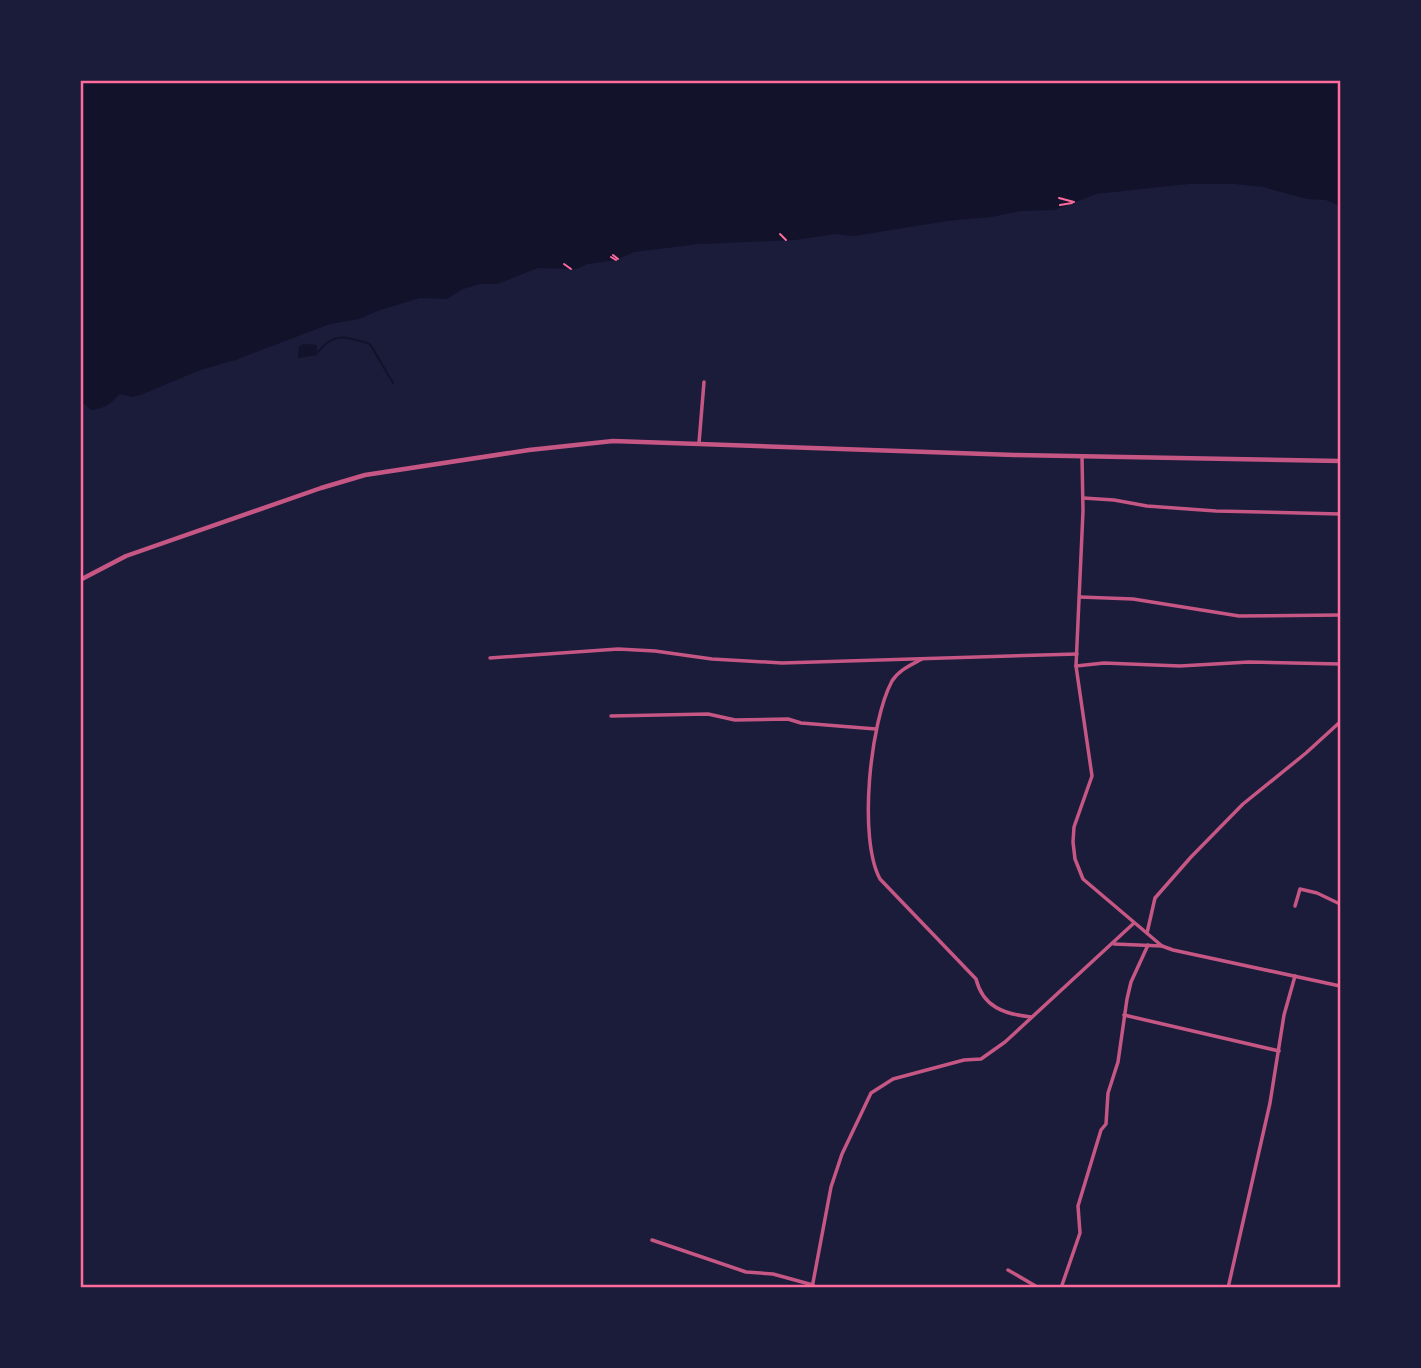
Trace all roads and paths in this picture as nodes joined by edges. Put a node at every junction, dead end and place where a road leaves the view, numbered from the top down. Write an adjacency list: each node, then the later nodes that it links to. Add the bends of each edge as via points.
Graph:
1 (1059, 198): 2 (path, via 1073,202)
2 (1060, 205)
3 (780, 234): 4 (path)
4 (786, 240)
5 (612, 256): 6 (path)
6 (617, 259)
7 (564, 264): 8 (path)
8 (571, 269)
9 (704, 382): 10 (street)
10 (699, 443): 11 (street); 15 (street, via 614,441 365,475 126,556)
11 (1082, 456): 12 (street); 13 (street)
12 (1340, 461)
13 (1083, 498): 14 (street, via 1216,511); 16 (street)
14 (1340, 514)
15 (80, 580)
16 (1080, 597): 17 (street, via 1133,599 1239,616); 18 (street)
17 (1340, 615)
18 (1077, 653): 20 (street); 22 (street)
19 (490, 658): 20 (street, via 618,649 749,662)
20 (924, 658): 25 (street, via 893,679)
21 (1340, 664): 22 (street)
22 (1076, 666): 28 (street, via 1092,776 1074,827 1075,859 1083,879)
23 (611, 716): 25 (street, via 708,714)
24 (1340, 722): 29 (street, via 1243,804 1191,857 1155,898)
25 (877, 729): 36 (street, via 868,792 873,866 880,879 976,979 979,993 991,1006 1010,1015)
26 (1340, 904): 27 (street, via 1300,889)
27 (1294, 906)
28 (1135, 923): 29 (street); 30 (street)
29 (1147, 933): 32 (street)
30 (1111, 944): 31 (street); 36 (street)
31 (1147, 945): 32 (street); 35 (street, via 1131,982)
32 (1162, 946): 33 (street)
33 (1295, 976): 34 (street); 37 (street)
34 (1340, 986)
35 (1124, 1015): 37 (street); 43 (street, via 1106,1124 1078,1206 1080,1233)
36 (1031, 1017): 41 (street, via 981,1059 893,1079 871,1093 831,1187)
37 (1279, 1051): 44 (street)
38 (652, 1240): 41 (street, via 746,1272 773,1273)
39 (1007, 1270): 42 (street)
40 (1340, 1278): 45 (street)
41 (812, 1286)
42 (1039, 1287)
43 (1061, 1287)
44 (1228, 1287)
45 (1339, 1287)

